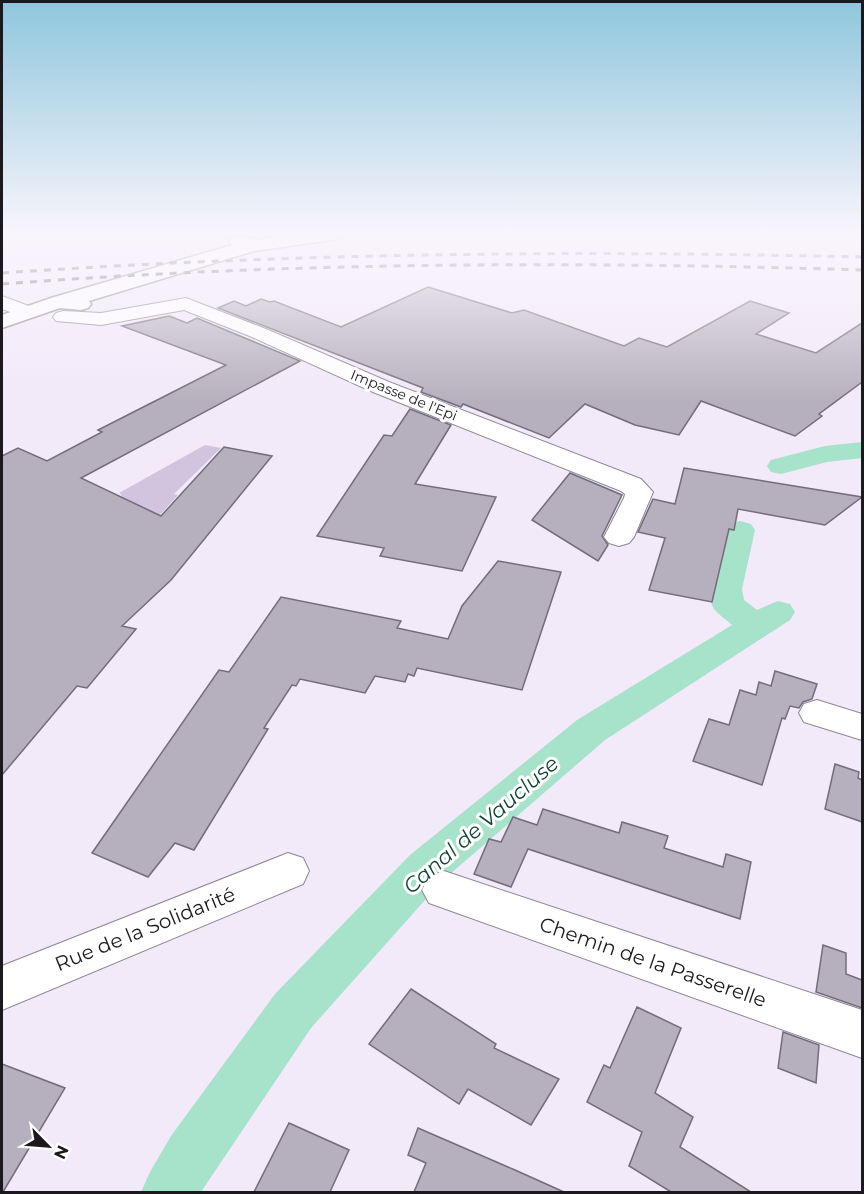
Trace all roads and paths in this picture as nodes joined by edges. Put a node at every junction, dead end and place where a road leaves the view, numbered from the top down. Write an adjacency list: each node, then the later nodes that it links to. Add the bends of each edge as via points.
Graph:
1 (112, 291): 3 (main road)
2 (2, 302): 3 (street, Impasse de l'Epi)
3 (63, 308): 4 (main road); 5 (street, Impasse de l'Epi, via 101,320 186,304 381,387 631,485 639,492 638,498)
4 (2, 322)
5 (619, 537)
6 (817, 713): 7 (street)
7 (862, 727)
8 (288, 871): 10 (street, Rue de la Solidarité)
9 (444, 890): 11 (street, Chemin de la Passerelle)
10 (2, 988)
11 (862, 1034)

